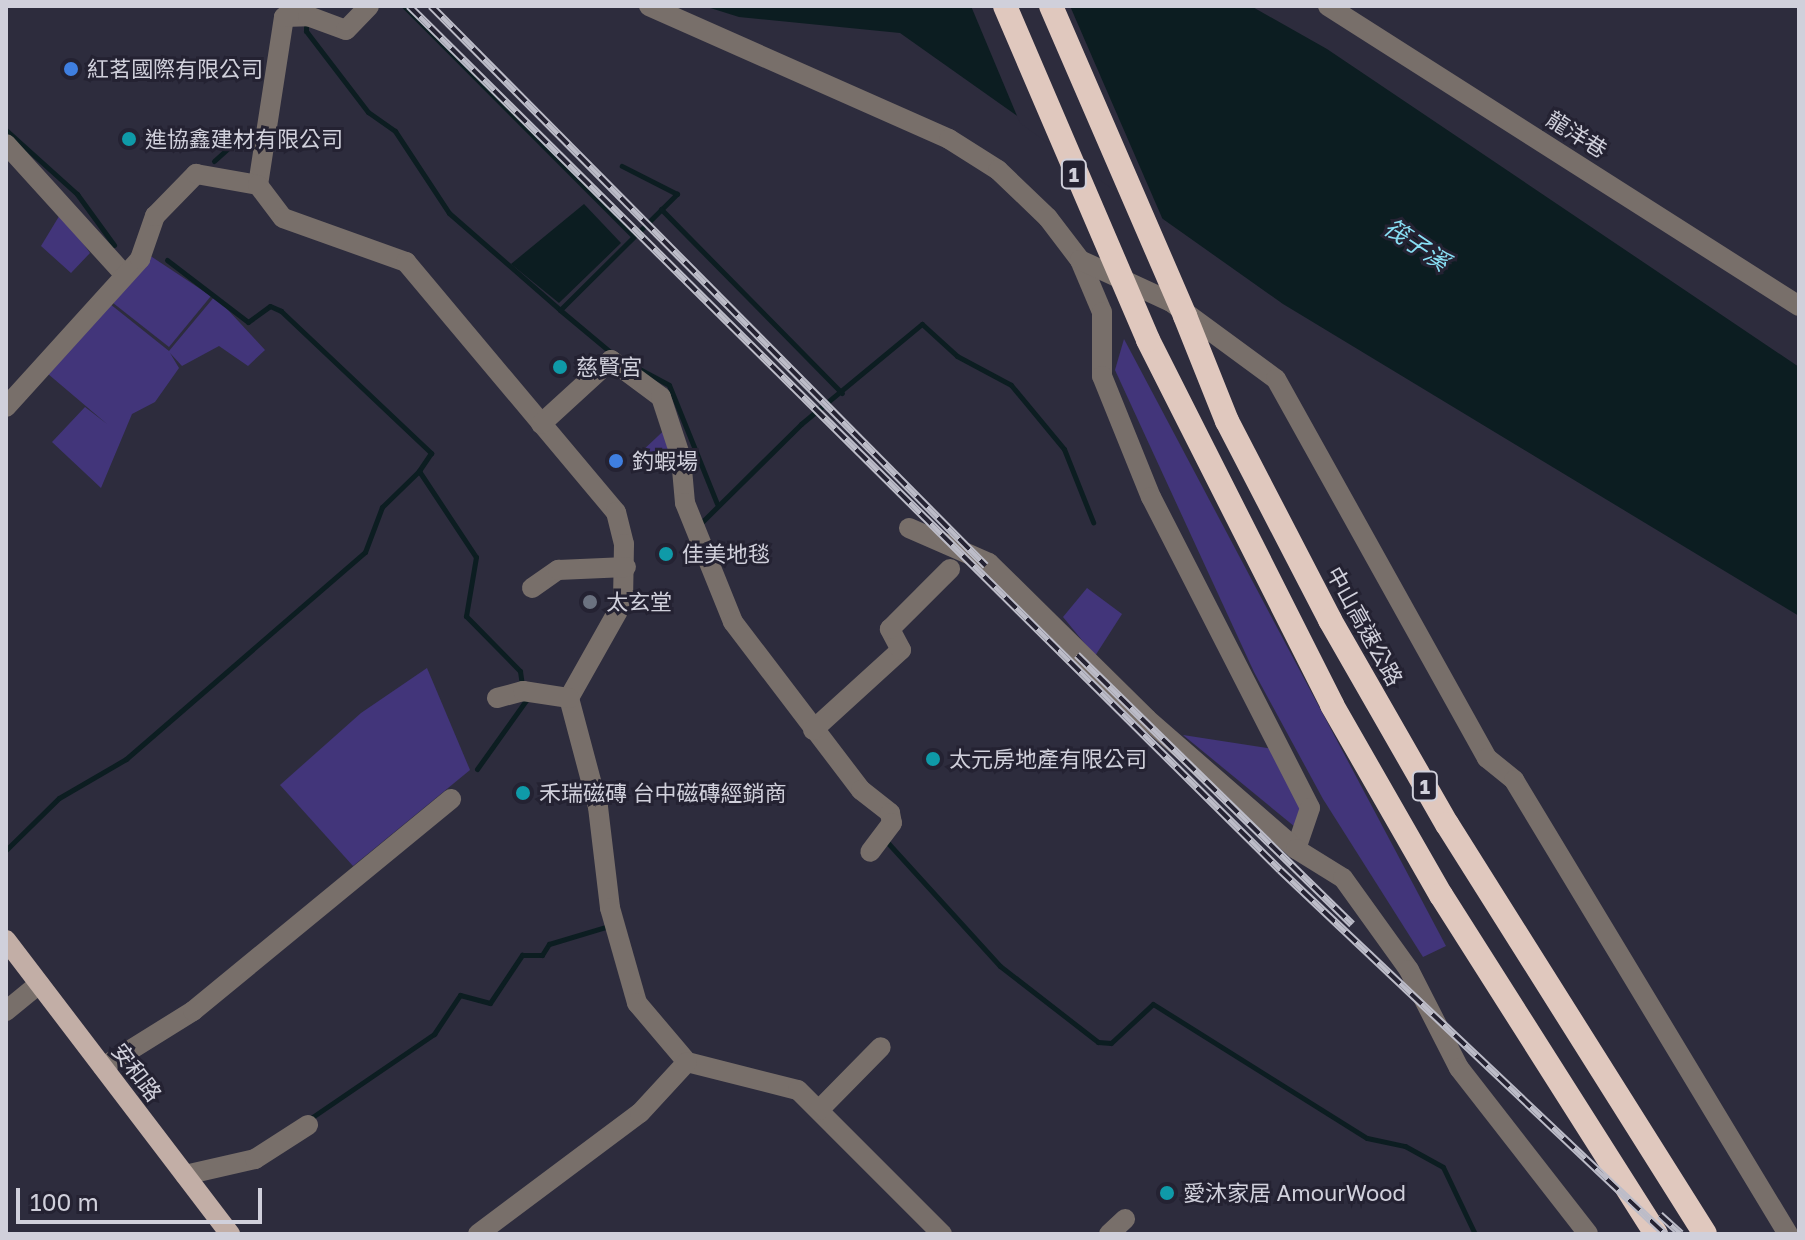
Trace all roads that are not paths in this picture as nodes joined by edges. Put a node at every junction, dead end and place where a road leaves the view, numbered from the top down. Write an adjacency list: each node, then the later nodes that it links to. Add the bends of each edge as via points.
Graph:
1 (369, 6): 7 (street, via 346,30 308,16 276,13)
2 (649, 6): 8 (street, via 949,139 1024,193)
3 (1005, 6): 38 (highway, 1, bridge, via 1148,340 1332,705 1448,908)
4 (1051, 6): 39 (highway, 中山高速公路 / 1, bridge, via 1227,421 1330,620 1447,824)
5 (1328, 6): 10 (street, 龍洋巷)
6 (6, 144): 9 (street)
7 (258, 185): 9 (street, via 203,173 188,179 155,216 140,259); 12 (street, via 283,218 406,262)
8 (1080, 260): 21 (street, via 1102,312 1108,396 1216,631 1310,808); 40 (street, via 1171,302 1276,379 1487,758 1514,780)
9 (124, 274): 11 (street)
10 (1799, 306)
11 (6, 407)
12 (541, 424): 14 (street, via 609,499); 19 (street, via 611,360 656,390 681,458 685,503 733,622)
13 (909, 528): 21 (street, via 989,563 1147,719)
14 (626, 567): 16 (street, via 558,570); 18 (street, via 618,613)
15 (950, 569): 19 (street, via 890,629 901,650)
16 (532, 588)
17 (497, 698): 18 (street, via 523,691)
18 (569, 698): 27 (street, via 598,807 626,973 637,1003)
19 (813, 730): 22 (street, via 890,813 892,823)
20 (451, 799): 28 (street, via 193,1011)
21 (1296, 849): 37 (street, via 1343,878 1387,936 1459,1068)
22 (870, 852)
23 (6, 940): 24 (main road, 安和路)
24 (39, 984): 25 (street); 28 (main road, 安和路)
25 (6, 1011)
26 (881, 1047): 29 (street)
27 (687, 1062): 29 (street, via 785,1082); 34 (street, via 640,1113)
28 (103, 1067): 31 (main road, 安和路)
29 (819, 1110): 35 (street)
30 (308, 1125): 31 (street, via 255,1159)
31 (185, 1175): 33 (main road, 安和路)
32 (1125, 1219): 36 (street)
33 (230, 1234)
34 (478, 1234)
35 (942, 1234)
36 (1109, 1234)
37 (1588, 1234)
38 (1656, 1234)
39 (1705, 1234)
40 (1788, 1234)

